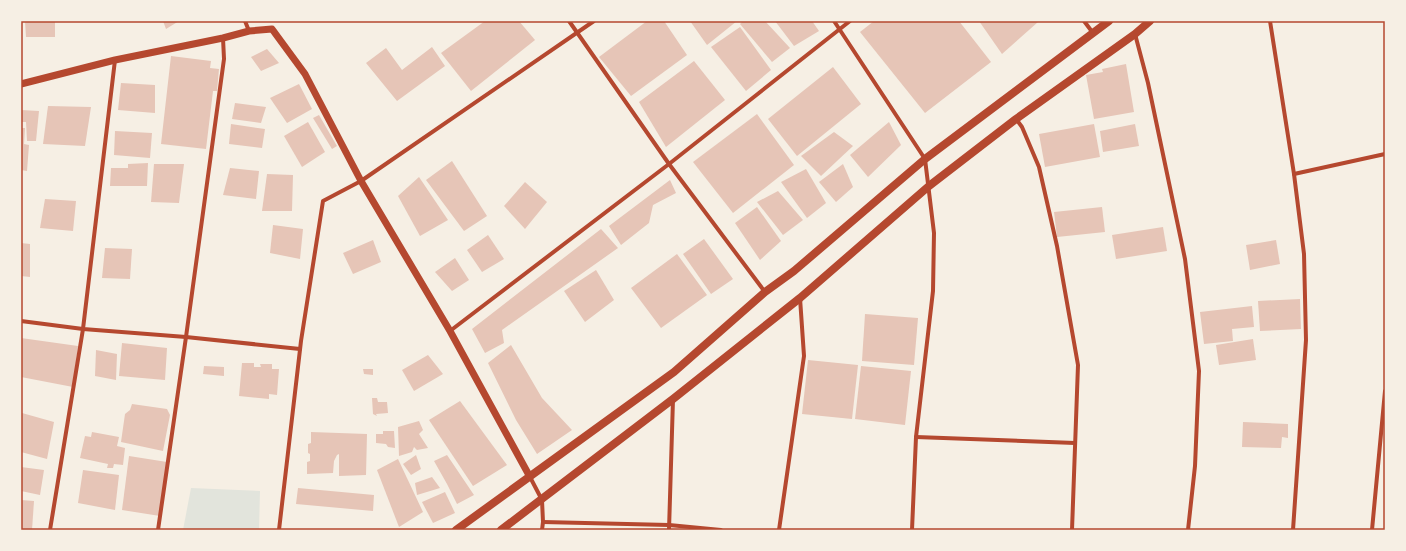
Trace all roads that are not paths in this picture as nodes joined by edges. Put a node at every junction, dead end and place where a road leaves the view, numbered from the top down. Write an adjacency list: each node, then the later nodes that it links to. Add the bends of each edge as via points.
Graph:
1 (245, 21): 11 (street)
2 (569, 21): 12 (street)
3 (594, 21): 12 (street)
4 (834, 21): 10 (street)
5 (850, 21): 10 (street)
6 (1084, 21): 13 (street)
7 (1109, 21): 13 (main road)
8 (1150, 21): 14 (main road)
9 (1270, 21): 22 (street)
10 (840, 28): 20 (street); 21 (street)
11 (249, 31): 15 (street); 23 (street, via 272,29 305,74)
12 (577, 33): 21 (street); 23 (street)
13 (1093, 33): 20 (main road)
14 (1135, 34): 18 (main road); 50 (street, via 1148,83 1185,259 1199,371 1195,466)
15 (223, 38): 16 (street); 30 (street, via 224,59)
16 (115, 60): 17 (street); 28 (street)
17 (21, 84)
18 (1016, 119): 24 (main road); 35 (street, via 1039,167 1058,253 1078,365)
19 (1385, 154): 22 (street)
20 (925, 159): 24 (street); 25 (main road, via 794,271)
21 (669, 164): 25 (street); 29 (street)
22 (1294, 174): 51 (street, via 1304,254 1306,340)
23 (361, 181): 29 (street); 31 (street, via 323,201)
24 (929, 186): 26 (main road); 34 (street, via 934,233 933,291)
25 (765, 292): 36 (main road, via 674,372)
26 (800, 298): 33 (main road); 47 (street, via 804,356)
27 (21, 321): 28 (street)
28 (83, 329): 30 (street); 40 (street)
29 (450, 332): 36 (street)
30 (186, 337): 31 (street); 41 (street)
31 (300, 349): 42 (street)
32 (1385, 391): 52 (street)
33 (673, 399): 37 (main road); 39 (street)
34 (916, 437): 35 (street); 48 (street)
35 (1075, 443): 49 (street)
36 (530, 477): 37 (street); 43 (main road)
37 (542, 500): 38 (street); 44 (main road)
38 (543, 522): 39 (street); 45 (street)
39 (669, 528): 46 (street)
40 (50, 530)
41 (158, 530)
42 (279, 530)
43 (456, 530)
44 (501, 530)
45 (542, 530)
46 (721, 530)
47 (779, 530)
48 (912, 530)
49 (1072, 530)
50 (1188, 530)
51 (1293, 530)
52 (1372, 530)

